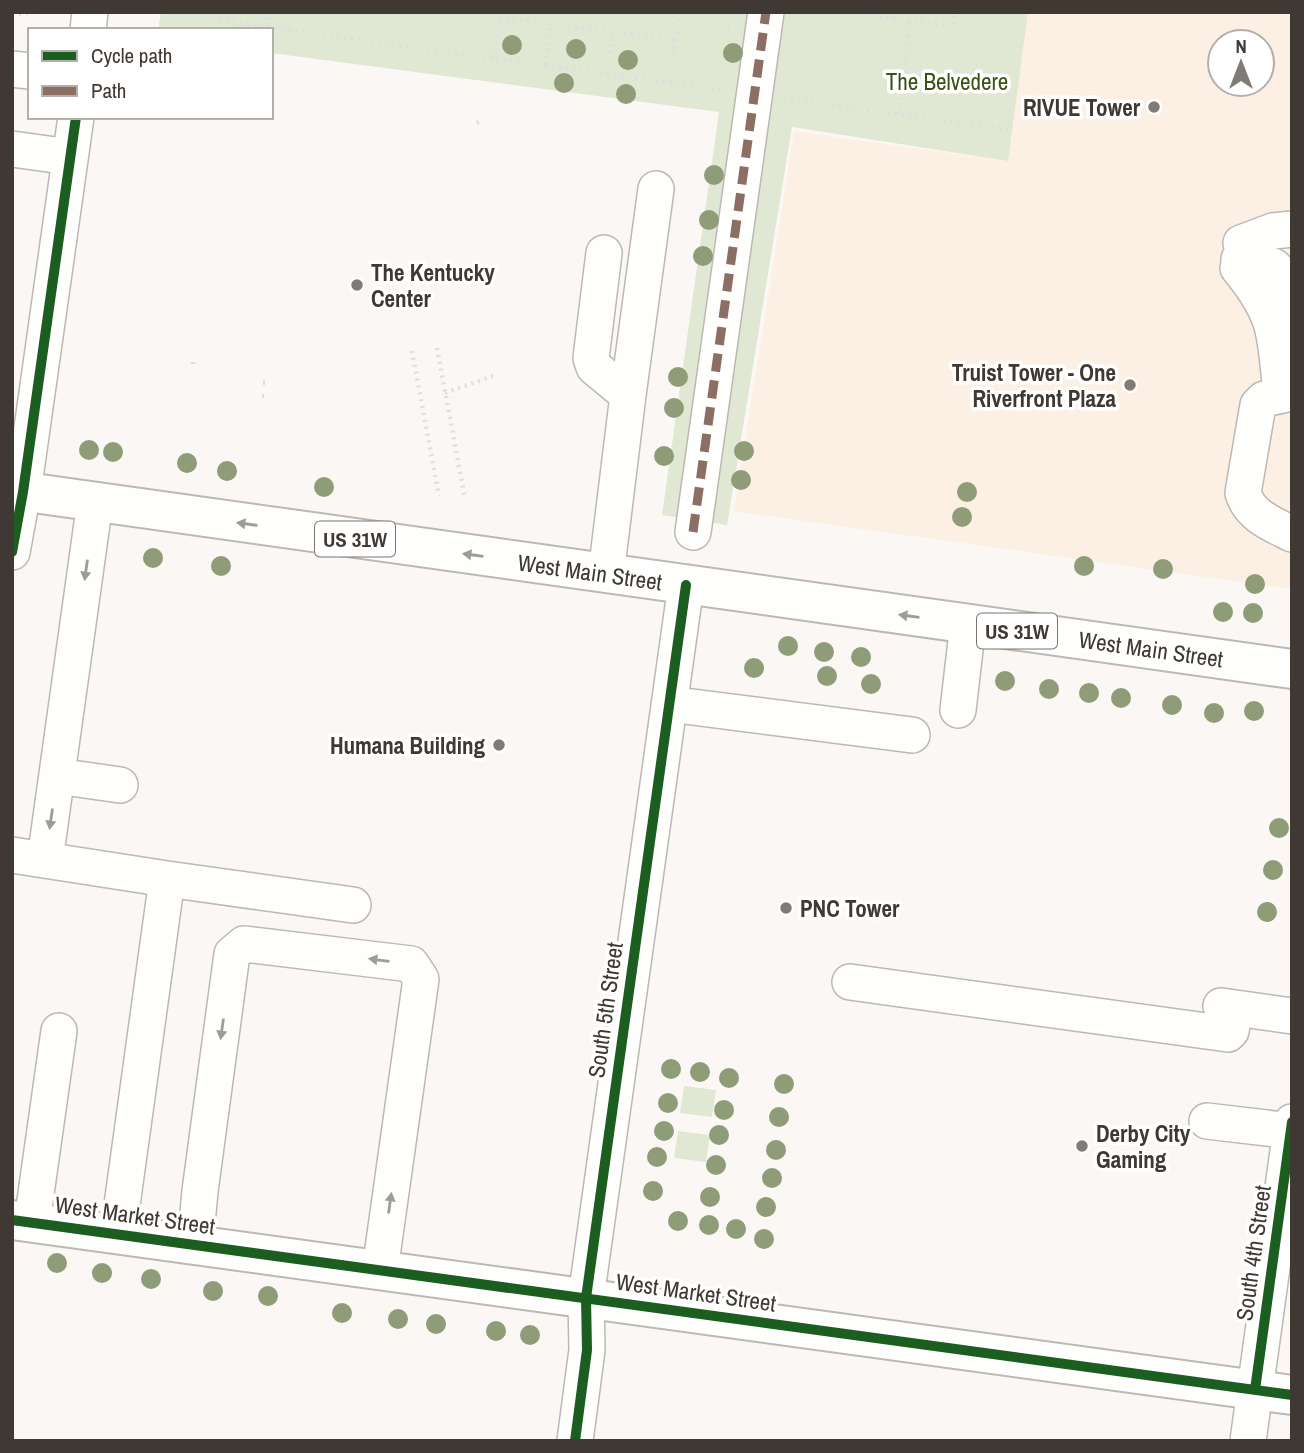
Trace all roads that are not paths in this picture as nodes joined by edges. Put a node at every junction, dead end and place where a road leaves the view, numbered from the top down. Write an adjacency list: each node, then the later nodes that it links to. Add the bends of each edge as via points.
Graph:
1 (766, 12): 14 (street)
2 (76, 119): 4 (street)
3 (12, 149): 4 (street)
4 (70, 157): 12 (street)
5 (656, 189): 11 (street)
6 (1292, 229): 9 (street, via 1273,231)
7 (604, 253): 11 (street, via 591,358 594,367)
8 (1292, 253): 9 (street)
9 (1240, 255): 10 (street, via 1273,329)
10 (1287, 394): 15 (street, via 1258,405 1243,493 1259,516)
11 (628, 395): 17 (street)
12 (18, 491): 13 (main road, West Main Street / US 31W); 16 (street)
13 (96, 502): 17 (main road, West Main Street / US 31W, one-way to 13); 24 (street, one-way to 24)
14 (693, 531)
15 (1292, 534)
16 (12, 552)
17 (606, 574): 18 (main road, West Main Street / US 31W)
18 (686, 585): 19 (main road, West Main Street / US 31W, one-way to 18); 21 (street, South 5th Street)
19 (968, 624): 20 (main road, West Main Street / US 31W); 22 (street)
20 (1292, 669)
21 (669, 704): 23 (street); 38 (street, South 5th Street)
22 (958, 710)
23 (912, 735)
24 (57, 776): 25 (street); 26 (street, one-way to 26)
25 (120, 785)
26 (29, 858): 27 (street)
27 (167, 879): 28 (street); 35 (street)
28 (353, 905)
29 (850, 982): 30 (street, via 1228,1034 1228,1007)
30 (1292, 1016)
31 (59, 1031): 34 (street)
32 (1207, 1121): 33 (street)
33 (1291, 1126): 39 (street, South 4th Street)
34 (22, 1221): 35 (main road, West Market Street)
35 (118, 1234): 36 (main road, West Market Street)
36 (195, 1245): 37 (main road, West Market Street); 37 (street, one-way to 36, via 421,979 411,964 244,944 232,954)
37 (380, 1270): 38 (main road, West Market Street)
38 (586, 1298): 39 (main road, West Market Street); 40 (street, South 5th Street, via 587,1350)
39 (1274, 1393): 41 (street, South 4th Street)
40 (575, 1441)
41 (1248, 1441)

